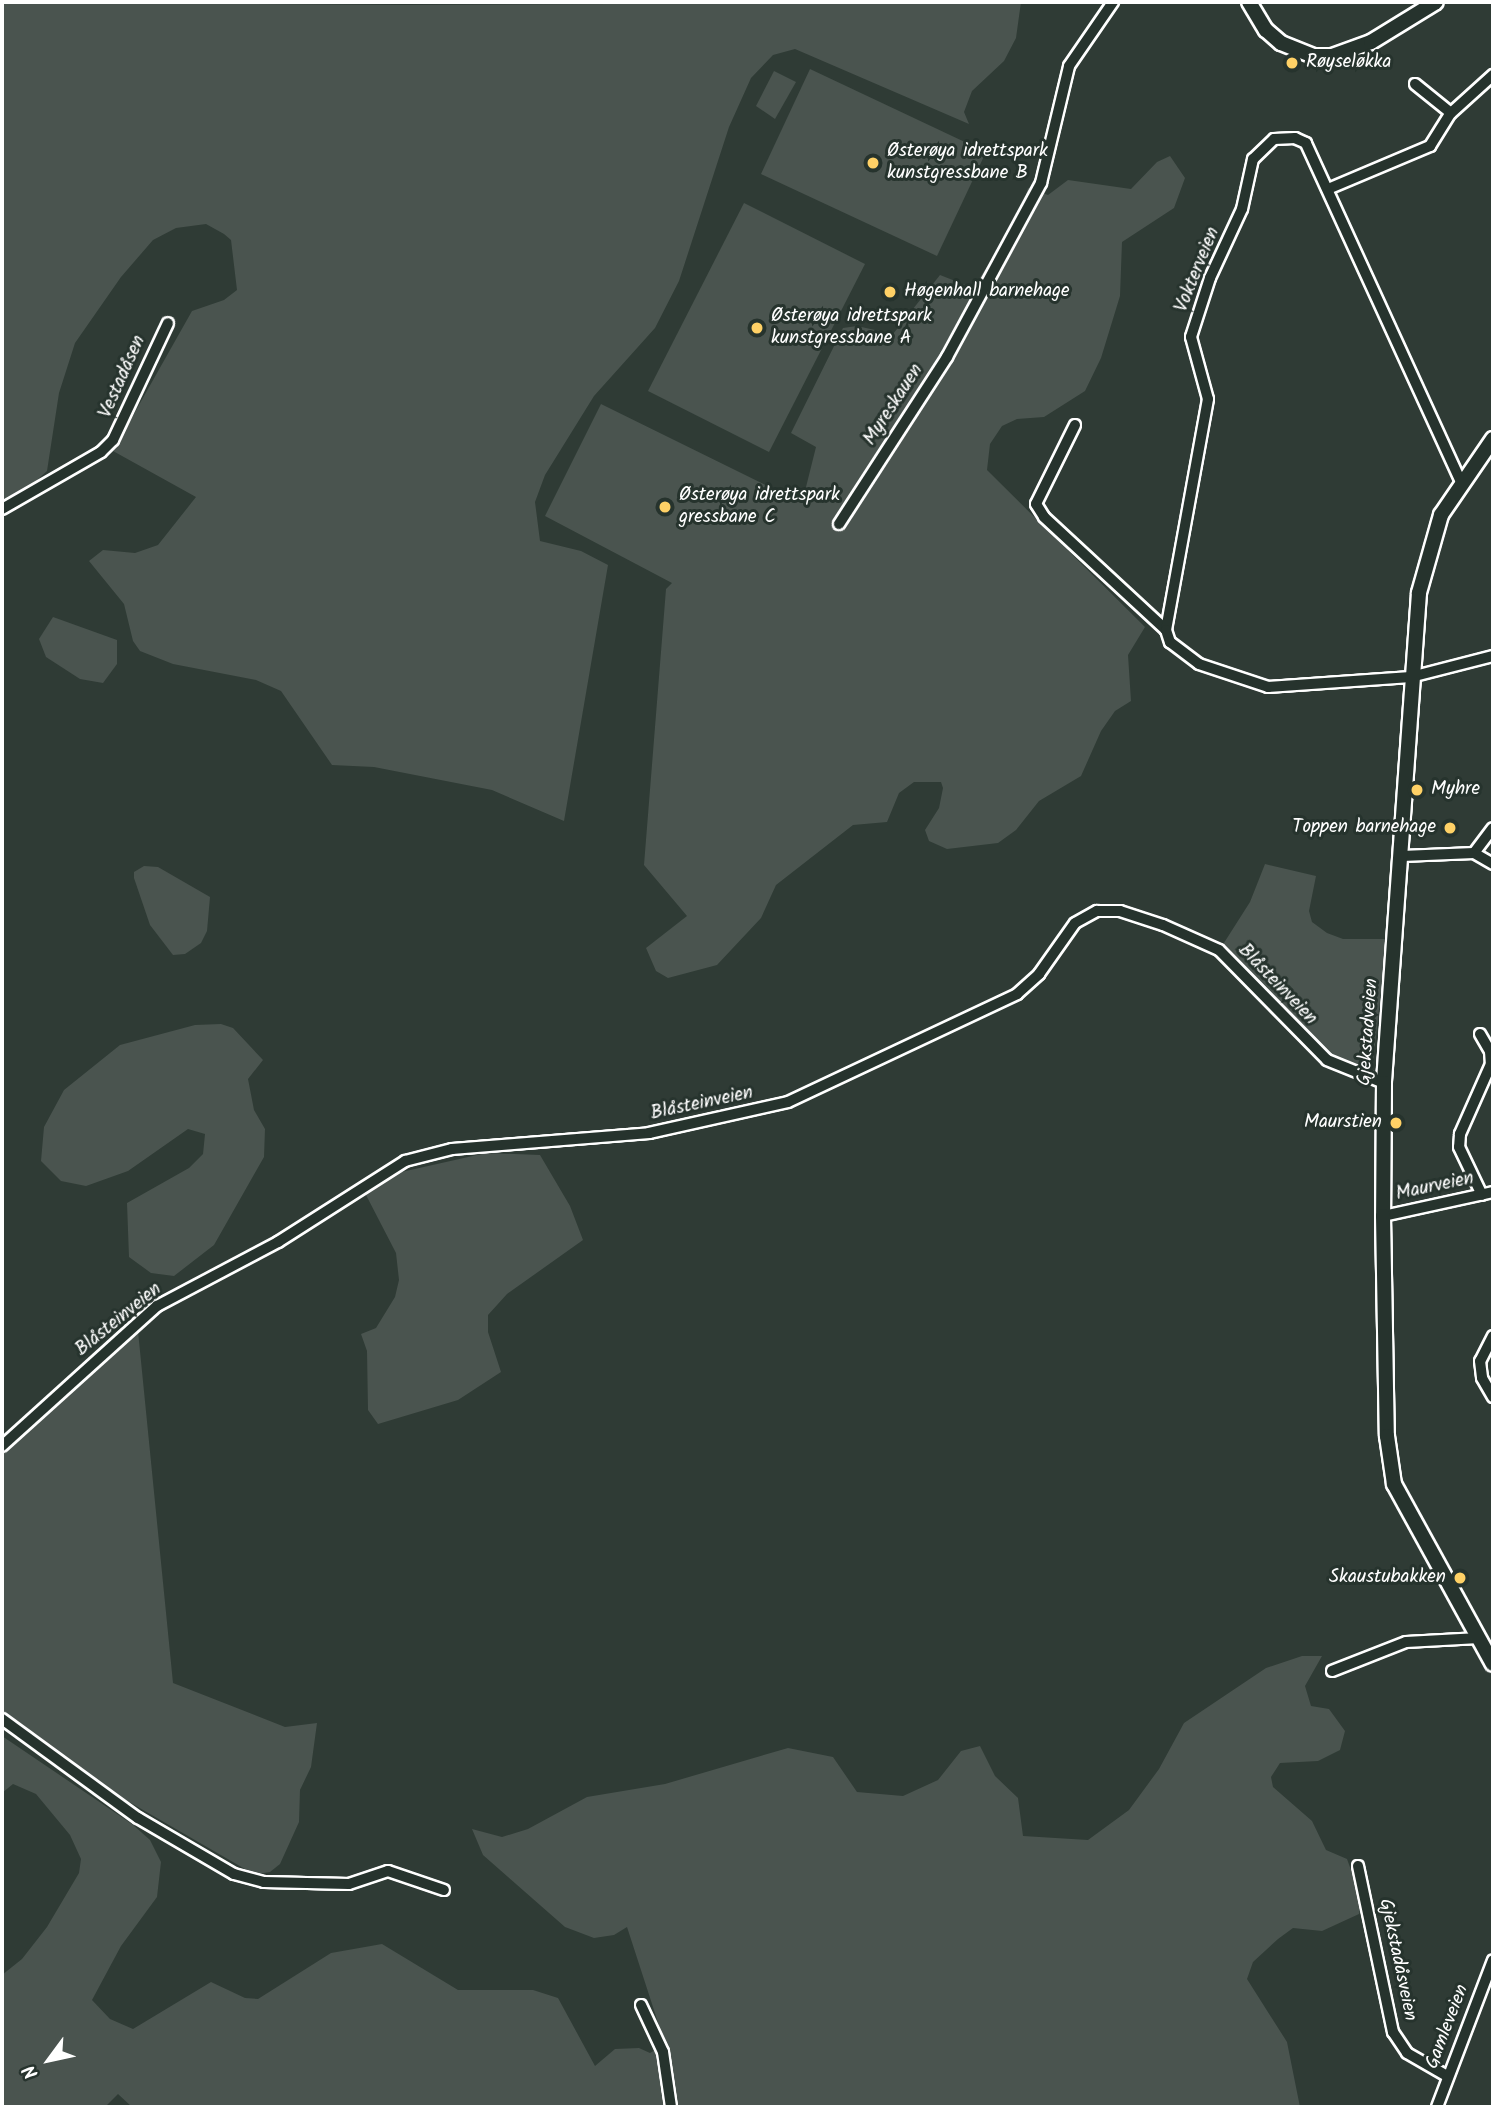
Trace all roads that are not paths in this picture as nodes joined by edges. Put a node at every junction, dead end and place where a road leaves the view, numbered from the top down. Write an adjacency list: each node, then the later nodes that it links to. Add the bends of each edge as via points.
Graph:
1 (1113, 2): 13 (street, Myreskauen, via 1069,66 1041,183 947,357)
2 (1249, 2): 3 (street, via 1266,30 1281,43 1323,56 1371,42)
3 (1436, 2)
4 (1493, 75): 6 (street)
5 (1415, 85): 6 (street)
6 (1451, 113): 7 (street, via 1430,146)
7 (1328, 189): 11 (street, Vokterveien); 14 (street, Vokterveien, via 1307,143 1274,139 1253,159 1242,209 1210,278 1191,337 1208,399)
8 (168, 323): 12 (street, Vestadåsen, via 113,440 101,452)
9 (1075, 425): 14 (street, via 1036,505)
10 (1493, 439): 11 (street, Gjekstadveien)
11 (1461, 482): 16 (street, Gjekstadveien, via 1441,515 1422,571)
12 (2, 509)
13 (839, 524)
14 (1166, 630): 16 (street, via 1170,642 1199,664 1268,687)
15 (1493, 656): 16 (street)
16 (1411, 677): 19 (street, Gjekstadveien)
17 (1493, 828): 18 (street)
18 (1474, 853): 19 (street); 20 (street)
19 (1402, 856): 22 (street, Gjekstadveien)
20 (1493, 864)
21 (1480, 1034): 23 (street, via 1491,1064 1460,1134 1459,1147)
22 (1384, 1083): 24 (street, Gjekstadveien); 27 (street, Blåsteinveien, via 1321,1055 1219,950 1152,921 1120,911 1097,911 1075,923 1039,974 1017,995 788,1101 649,1133 465,1147 405,1161 278,1242 157,1306)
23 (1488, 1193): 24 (street, Maurveien)
24 (1383, 1216): 28 (street, Gjekstadveien, via 1387,1436 1394,1484)
25 (1493, 1336): 26 (street, via 1480,1361 1482,1378)
26 (1493, 1397)
27 (2, 1446)
28 (1479, 1638): 29 (street, Gjekstadveien); 30 (street, via 1406,1642)
29 (1493, 1664)
30 (1332, 1671)
31 (2, 1719): 33 (street, via 138,1818 234,1874 264,1882 349,1884 388,1871)
32 (1358, 1866): 36 (street, Gjekstadåsveien, via 1396,2038 1411,2056)
33 (443, 1890)
34 (1493, 1960): 36 (street, Gamleveien)
35 (641, 2005): 37 (street, via 663,2052)
36 (1447, 2077): 38 (street, Gamleveien)
37 (671, 2107)
38 (1437, 2107)

